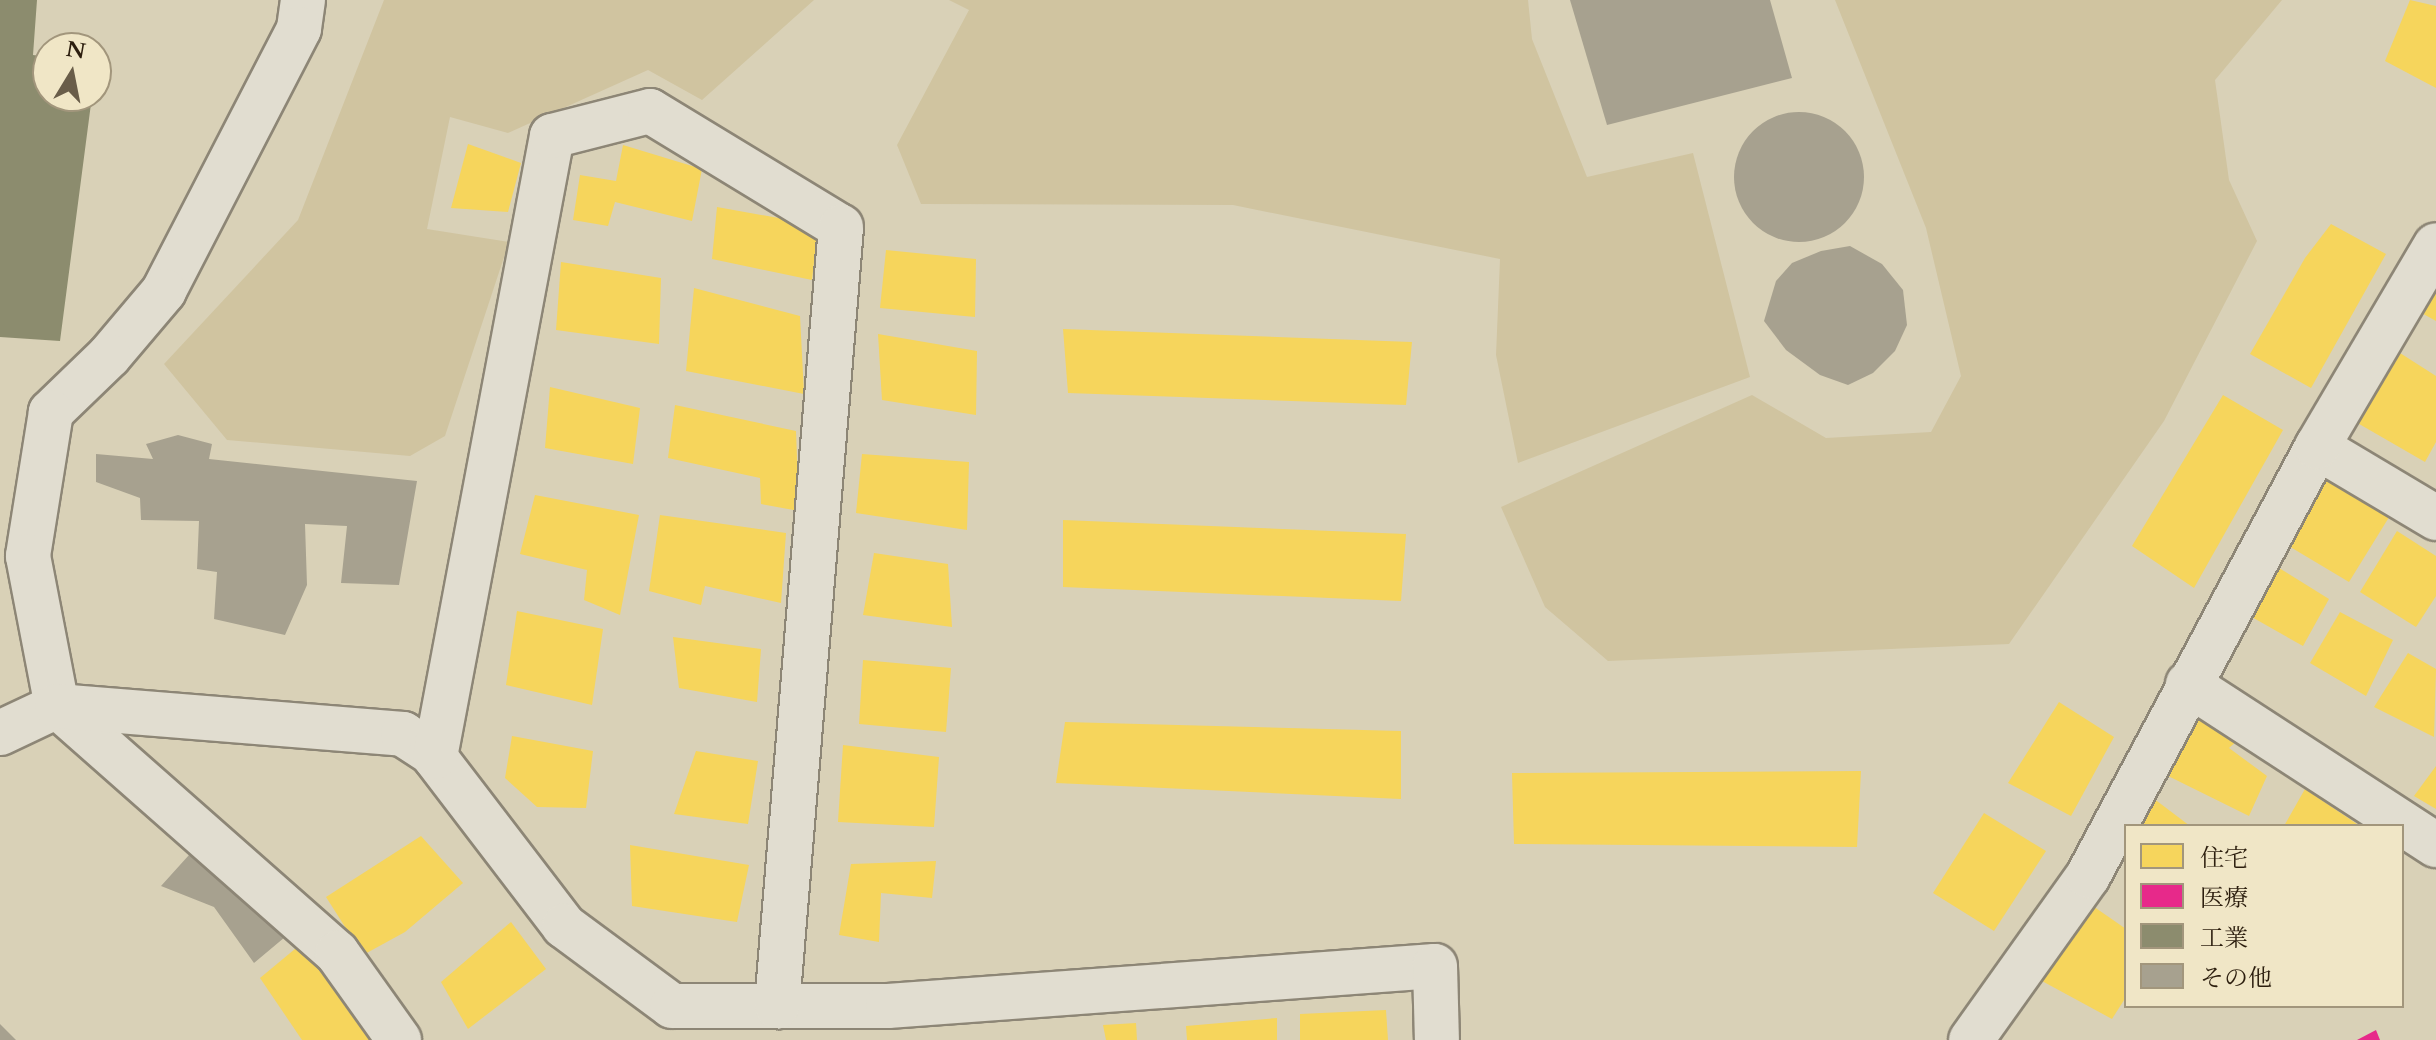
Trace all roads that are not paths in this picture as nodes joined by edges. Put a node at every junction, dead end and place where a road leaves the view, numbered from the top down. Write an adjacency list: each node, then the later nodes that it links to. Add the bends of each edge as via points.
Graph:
1 (303, 0): 6 (street, via 299,29 223,187 164,291 109,356 51,412 28,556)
2 (2436, 245): 3 (street)
3 (2317, 447): 4 (street); 5 (street)
4 (2436, 518)
5 (2188, 684): 9 (street); 16 (street, via 2088,876)
6 (57, 706): 7 (street); 8 (street, via 403,734); 14 (street, via 337,953)
7 (0, 733)
8 (435, 757): 12 (street, via 564,926 672,1006); 12 (street, via 552,136 650,111 841,227)
9 (2404, 824)
10 (2404, 824): 11 (street)
11 (2436, 845)
12 (777, 1006): 13 (street)
13 (888, 1023): 15 (street, via 1435,966)
14 (399, 1040)
15 (1437, 1040)
16 (1971, 1040)

